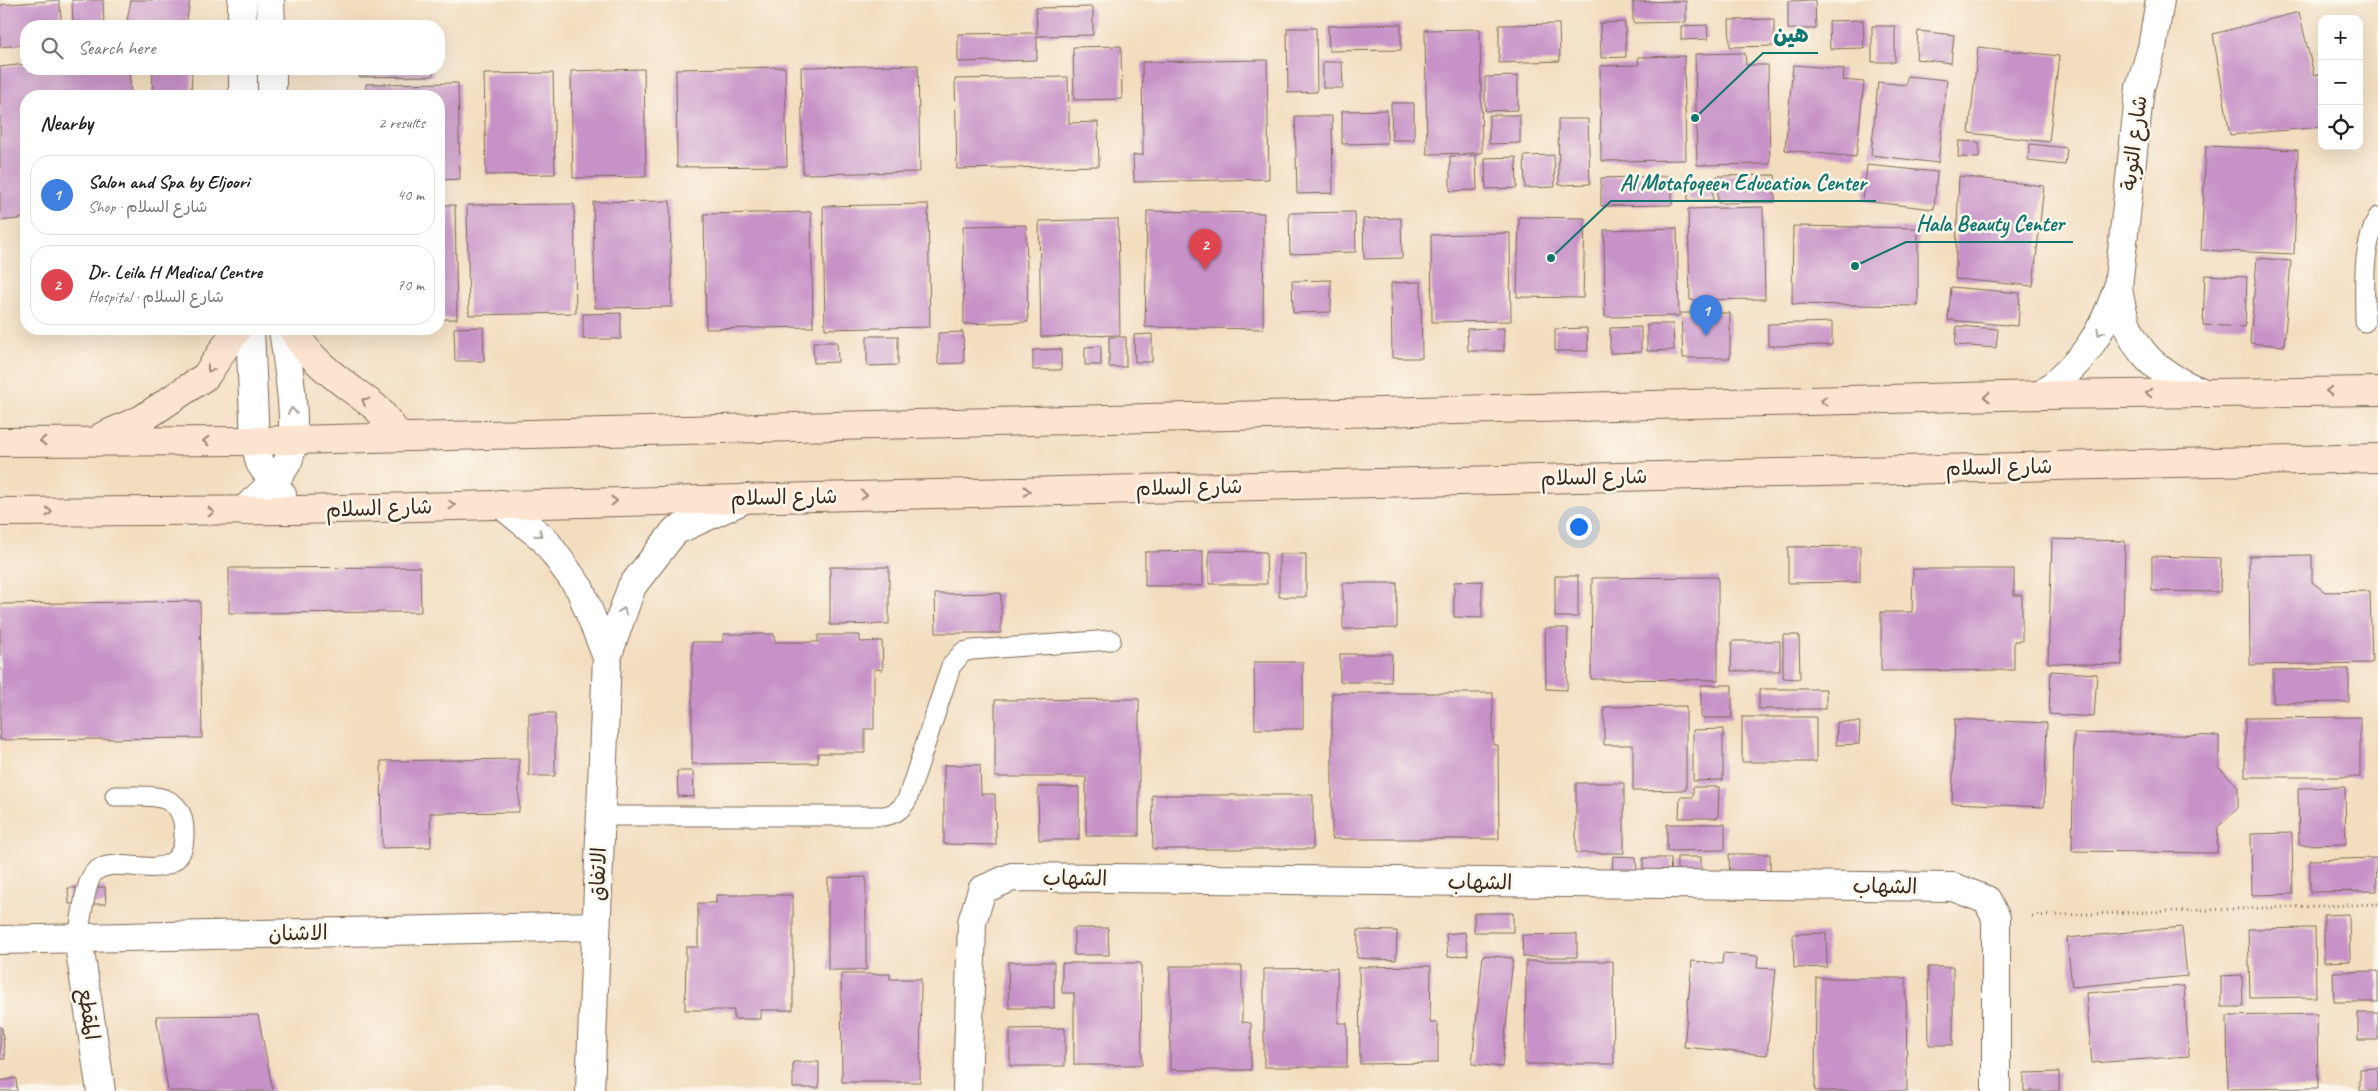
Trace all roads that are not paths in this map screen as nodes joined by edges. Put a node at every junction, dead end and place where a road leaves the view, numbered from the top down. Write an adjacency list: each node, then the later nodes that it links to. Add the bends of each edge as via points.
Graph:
1 (242, 0): 4 (street)
2 (270, 0): 5 (street)
3 (2160, 0): 11 (street, شارع التوبة, via 2152,48 2140,88)
4 (242, 20)
5 (271, 20)
6 (242, 75): 8 (street)
7 (272, 75): 9 (street)
8 (243, 90)
9 (272, 90)
10 (2378, 217): 12 (lane, via 2365,262)
11 (2118, 288): 18 (street, شارع التوبة, via 2121,312 2130,335 2144,356 2160,372); 19 (street, شارع التوبة, one-way to 19, via 2099,334 2085,355)
12 (2365, 322)
13 (233, 335): 22 (main road, one-way to 22, via 206,376 142,419)
14 (250, 335): 23 (street)
15 (285, 335): 21 (street, one-way to 15)
16 (297, 335): 20 (main road, one-way to 16, via 375,407 326,371)
17 (2378, 391): 18 (main road, one-way to 18)
18 (2202, 392): 19 (main road, one-way to 19)
19 (2041, 395): 20 (main road, one-way to 20)
20 (399, 436): 21 (main road)
21 (294, 439): 23 (main road); 26 (street, via 288,462)
22 (92, 440): 23 (main road, one-way to 22); 24 (main road, one-way to 24)
23 (255, 441): 26 (street, via 260,462)
24 (0, 442)
25 (2378, 458): 27 (main road, شارع السلام, one-way to 25)
26 (274, 482): 29 (street, via 284,498); 30 (street)
27 (747, 498): 28 (main road, شارع السلام, one-way to 27); 33 (street, الاتفاق, one-way to 27, via 632,586 675,531)
28 (501, 504): 29 (main road, شارع السلام, one-way to 28); 33 (street, الاتفاق, one-way to 33, via 545,540 580,589)
29 (298, 510): 30 (main road, شارع السلام)
30 (243, 511): 31 (main road, شارع السلام, one-way to 30)
31 (0, 512)
32 (1111, 640): 35 (lane, via 972,650 956,658 907,800 894,814)
33 (606, 657): 35 (street, الاتفاق)
34 (115, 796): 37 (lane, via 160,797 173,801 181,810 184,822 183,848 172,863 109,866 97,870 88,878)
35 (600, 816): 36 (street, الاتفاق)
36 (596, 926): 37 (street, الاشنان); 40 (street, الاتفاق)
37 (78, 938): 38 (street, الاشنان); 39 (street, المقطع)
38 (0, 940)
39 (100, 1091)
40 (590, 1091)
41 (967, 1091): 42 (street, الشهاب, via 972,922 982,890 1012,877 1953,887 1987,900 1996,918)
42 (1996, 1091)

